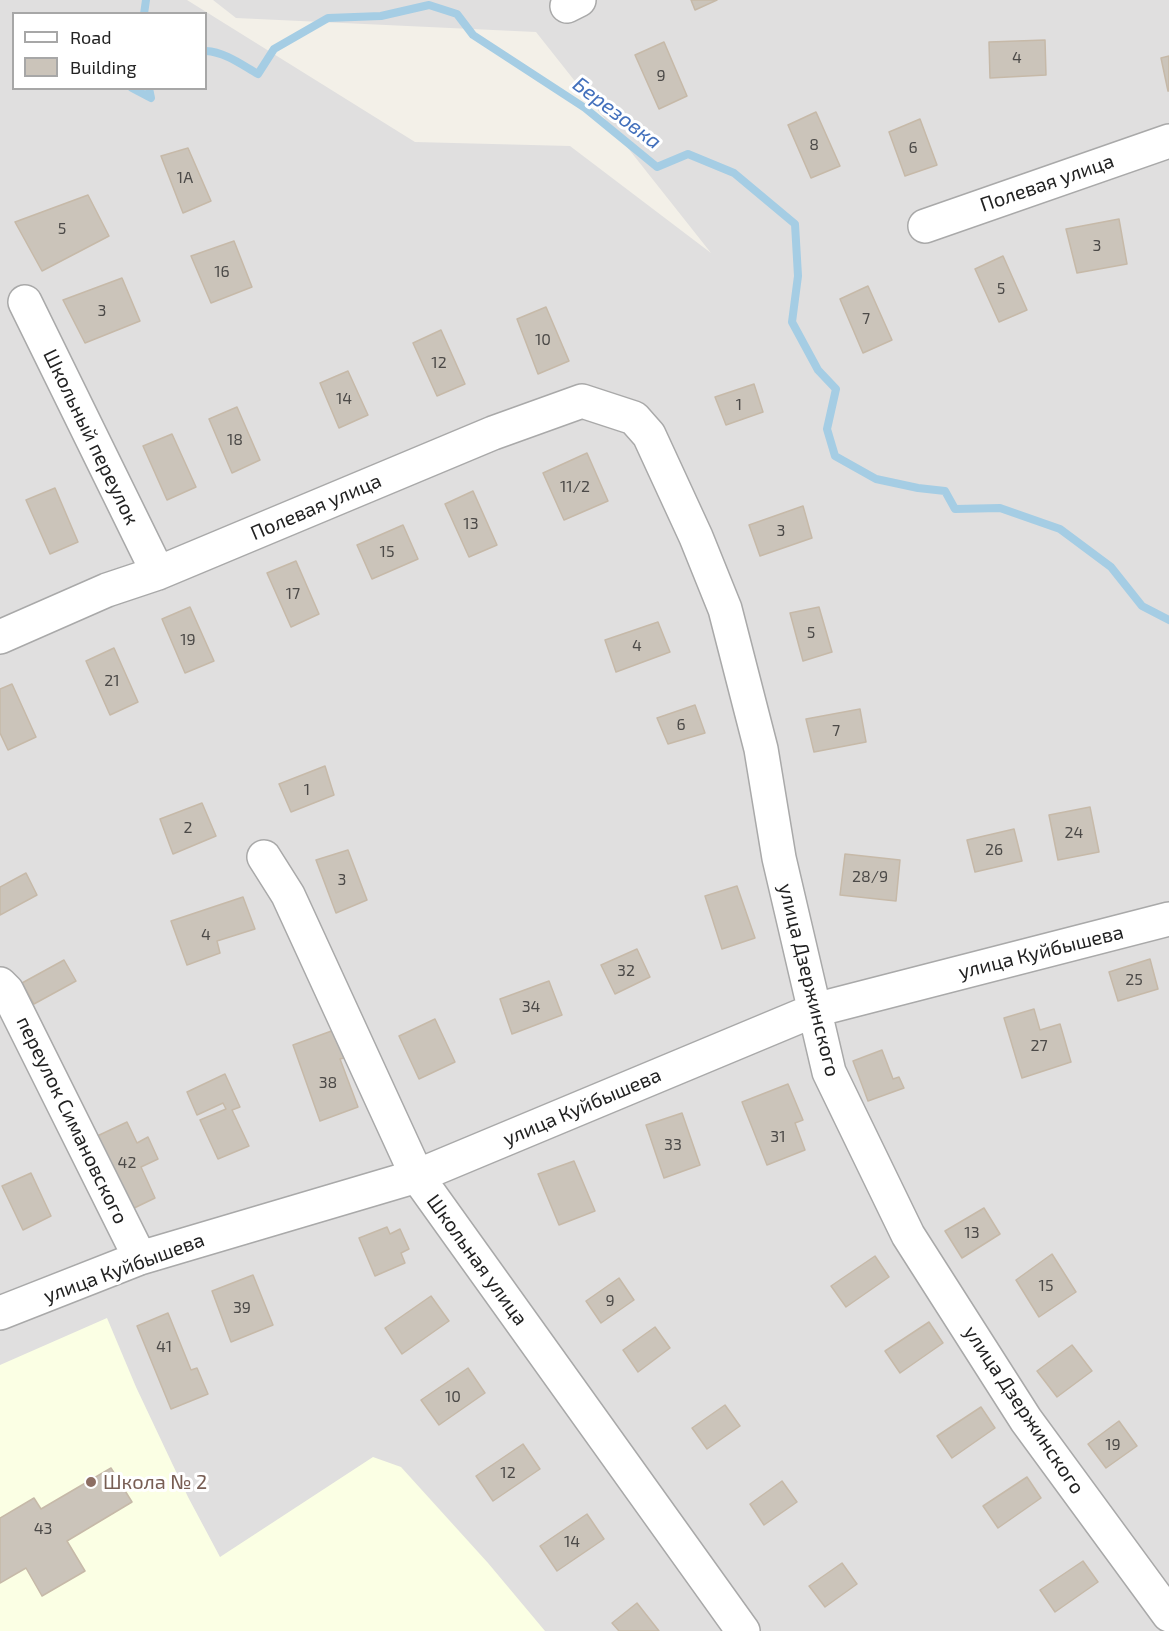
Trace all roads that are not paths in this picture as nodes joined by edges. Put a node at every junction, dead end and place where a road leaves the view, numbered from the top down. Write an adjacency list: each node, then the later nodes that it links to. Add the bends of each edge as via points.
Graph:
1 (1169, 141): 2 (street, Полевая улица)
2 (925, 226)
3 (25, 302): 5 (street, Школьный переулок)
4 (634, 418): 5 (street, Полевая улица, via 582,401); 10 (street, улица Дзержинского, via 649,435 726,609 761,749 779,858)
5 (158, 573): 6 (street, Полевая улица, via 107,590)
6 (0, 637)
7 (264, 857): 11 (street, Школьная улица, via 288,895)
8 (1169, 919): 10 (street, улица Куйбышева)
9 (0, 984): 12 (street, переулок Симановского, via 44,1060)
10 (816, 1010): 11 (street, улица Куйбышева); 14 (street, улица Дзержинского, via 829,1072 908,1235 1026,1420)
11 (417, 1176): 12 (street, улица Куйбышева); 15 (street, Школьная улица)
12 (140, 1258): 13 (street, улица Куйбышева)
13 (0, 1313)
14 (1169, 1615)
15 (743, 1631)

